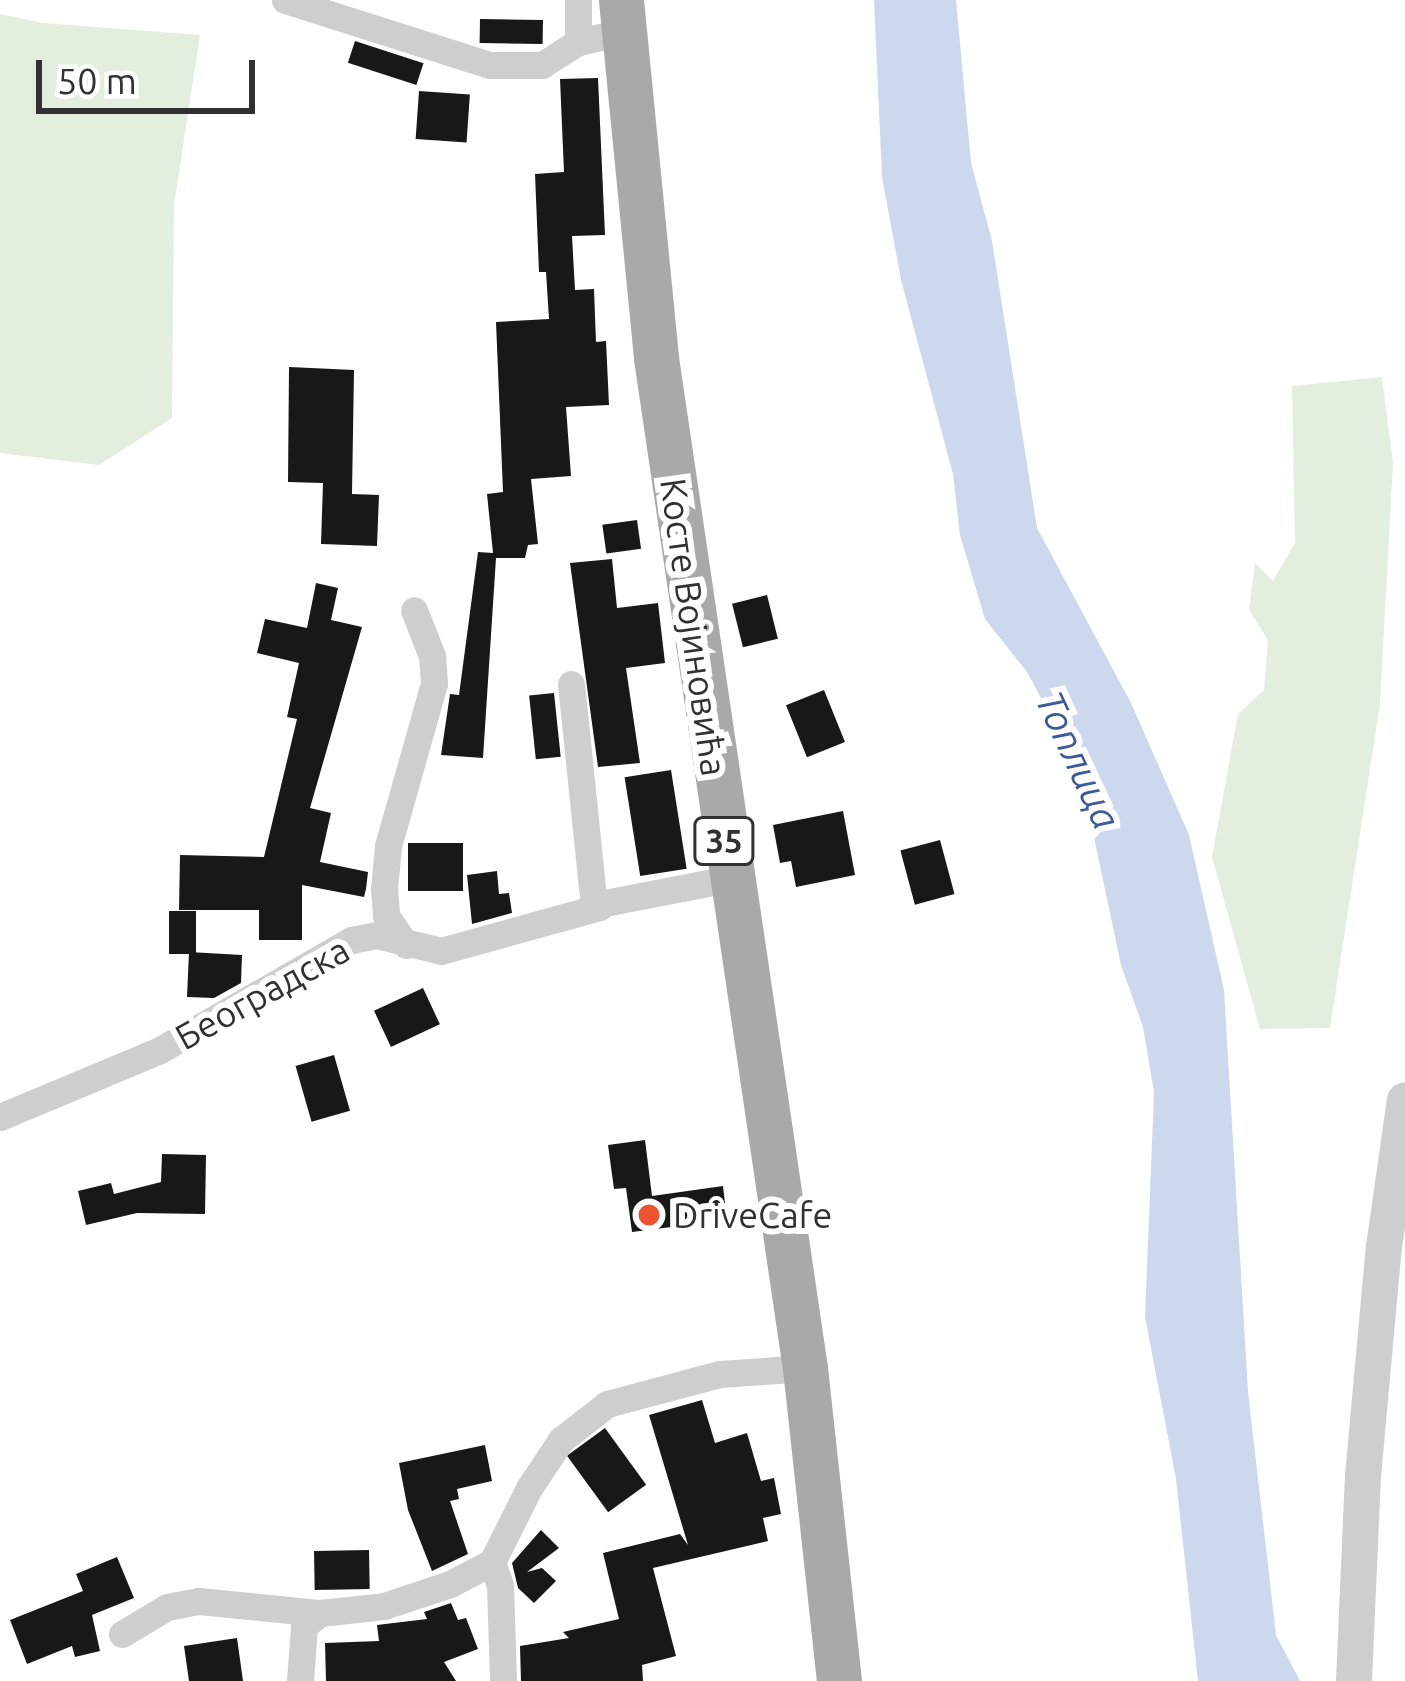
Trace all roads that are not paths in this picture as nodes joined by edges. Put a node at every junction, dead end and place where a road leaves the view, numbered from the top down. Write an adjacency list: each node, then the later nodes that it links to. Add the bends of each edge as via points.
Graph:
1 (285, 0): 4 (street, via 490,65 542,65)
2 (578, 0): 4 (street)
3 (622, 16): 4 (street); 7 (main road, Косте Војиновића / 35, via 644,272)
4 (578, 42)
5 (414, 610): 9 (street, via 434,683 388,846 384,889 386,915)
6 (571, 684): 8 (street, via 590,899)
7 (729, 879): 8 (street, Београдска); 12 (main road, Косте Војиновића / 35)
8 (600, 907): 9 (street, Београдска, via 441,951)
9 (406, 945): 11 (street, Београдска, via 376,934 351,940 160,1050)
10 (1405, 1100): 19 (street, via 1363,1476)
11 (0, 1117)
12 (805, 1368): 13 (street, via 721,1374 608,1404 560,1440); 18 (main road, Косте Војиновића / 35)
13 (492, 1562): 14 (street, via 384,1606); 17 (street)
14 (320, 1613): 15 (street, via 199,1600 167,1606); 16 (street, via 304,1627)
15 (122, 1634)
16 (300, 1681)
17 (503, 1681)
18 (837, 1681)
19 (1354, 1681)

